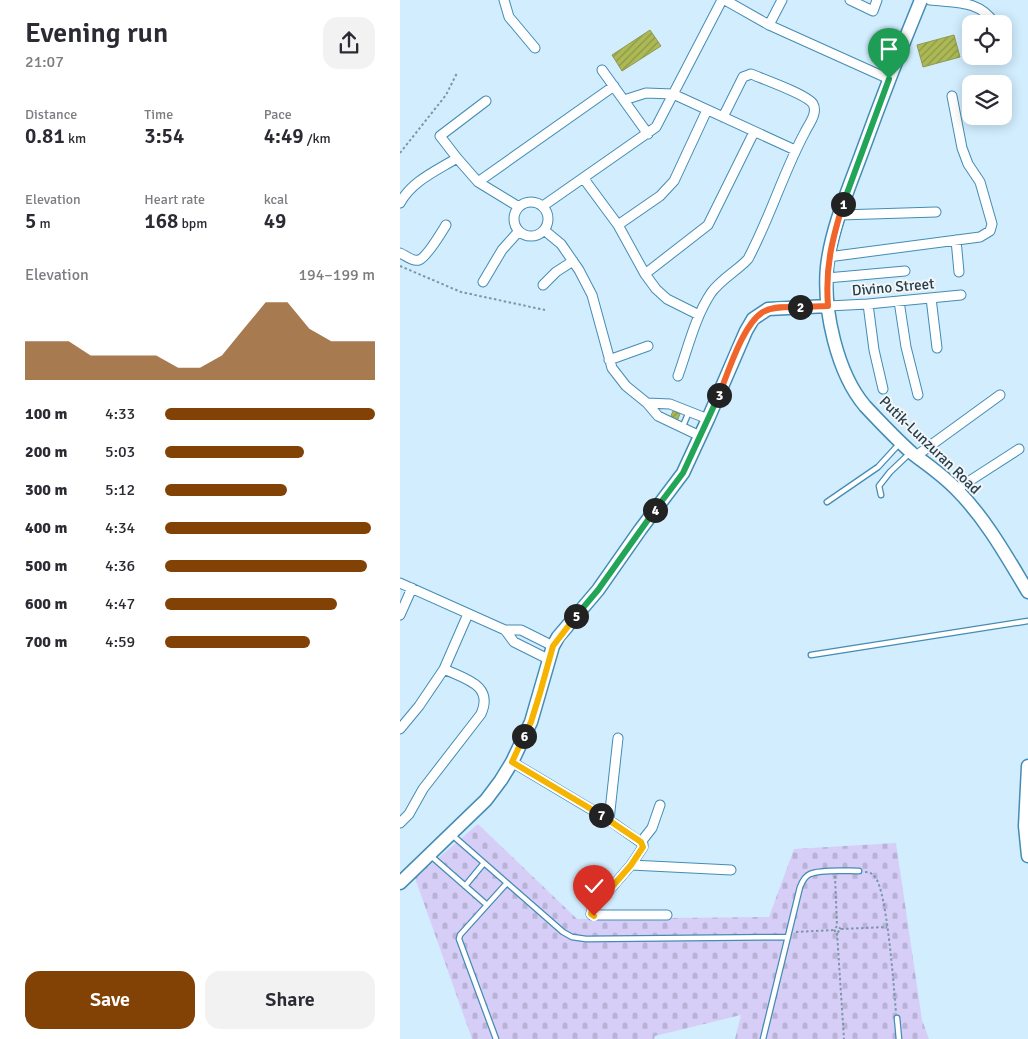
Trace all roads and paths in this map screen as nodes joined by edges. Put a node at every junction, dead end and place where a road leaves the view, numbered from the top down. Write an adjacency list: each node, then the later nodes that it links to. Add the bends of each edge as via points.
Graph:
1 (504, 0): 10 (street, via 509,17)
2 (723, 0): 9 (street); 15 (street)
3 (782, 0): 9 (street)
4 (850, 0): 5 (street, via 873,11)
5 (877, 0)
6 (920, 0): 13 (street, Putik-Lunzuran Road)
7 (930, 0): 8 (street, via 967,2 978,5)
8 (989, 15)
9 (769, 25): 13 (street)
10 (535, 48)
11 (602, 70): 14 (street)
12 (457, 73): 24 (path, via 446,96)
13 (889, 79): 32 (street, Putik-Lunzuran Road)
14 (614, 86): 17 (street); 27 (street)
15 (673, 94): 17 (street, via 646,93); 19 (street); 22 (street, via 656,127)
16 (952, 96): 37 (street, via 962,148 980,182 992,224 986,234)
17 (624, 100): 22 (street)
18 (486, 101): 25 (street, via 440,136)
19 (707, 110): 20 (street); 34 (street, via 674,181 660,196)
20 (723, 117): 21 (street); 23 (street, via 743,76 747,74 802,96 812,102 815,110)
21 (754, 132): 23 (street); 44 (street, via 708,226)
22 (648, 134): 26 (street)
23 (796, 150): 54 (street, via 748,259 712,291)
24 (400, 153)
25 (457, 158): 27 (street); 28 (street, via 418,181)
26 (584, 179): 29 (street); 34 (street)
27 (478, 182): 30 (street)
28 (400, 202)
29 (543, 206): 30 (street, via 528,202); 35 (street, via 549,220)
30 (518, 207): 36 (street, via 514,216)
31 (936, 212): 32 (street)
32 (840, 215): 39 (street, Putik-Lunzuran Road)
33 (446, 225): 38 (street, via 419,260)
34 (618, 226): 44 (street)
35 (544, 230): 36 (street, via 529,236); 40 (street, via 561,244)
36 (518, 231): 46 (street)
37 (956, 240): 39 (street); 43 (street)
38 (400, 253)
39 (828, 257): 45 (street, Putik-Lunzuran Road)
40 (573, 261): 47 (street); 57 (street, via 592,295)
41 (400, 266): 53 (path, via 461,292)
42 (905, 271): 45 (street)
43 (959, 272)
44 (645, 274): 54 (street, via 667,299)
45 (827, 278): 52 (street, Putik-Lunzuran Road)
46 (483, 282)
47 (543, 285)
48 (961, 295): 49 (street, Divino Street)
49 (931, 298): 50 (street, Divino Street); 56 (street)
50 (899, 301): 51 (street, Divino Street); 60 (street)
51 (868, 304): 52 (street, Divino Street); 59 (street)
52 (828, 306): 64 (street, via 768,310 754,319); 67 (street, Putik-Lunzuran Road, via 842,368 851,386)
53 (545, 310)
54 (699, 316): 58 (street)
55 (648, 346): 57 (street)
56 (937, 348)
57 (609, 360): 62 (street, via 626,386)
58 (678, 376)
59 (883, 389)
60 (918, 395)
61 (1000, 395): 69 (street)
62 (647, 403): 63 (street, via 666,404); 65 (street, via 661,418)
63 (689, 412): 64 (street); 65 (lane)
64 (708, 419): 66 (street)
65 (682, 428): 66 (street)
66 (700, 436): 80 (street, via 683,473)
67 (901, 442): 69 (street, Putik-Lunzuran Road); 72 (lane, via 878,467)
68 (1019, 449): 70 (street)
69 (914, 454): 70 (street, Putik-Lunzuran Road); 71 (lane, via 883,480 879,486)
70 (957, 489): 75 (street, Putik-Lunzuran Road, via 1010,560)
71 (881, 495)
72 (827, 502)
73 (400, 583): 74 (street)
74 (412, 588): 76 (street); 77 (street)
75 (1028, 592)
76 (468, 614): 79 (street); 83 (street)
77 (400, 615)
78 (1028, 621): 81 (lane)
79 (505, 630): 80 (street, via 521,630); 82 (street, via 514,642)
80 (553, 646): 82 (street)
81 (811, 655)
82 (548, 659): 86 (street, via 531,722)
83 (444, 669): 84 (street); 90 (street, via 482,690 485,705)
84 (400, 729)
85 (618, 738): 89 (street)
86 (512, 762): 89 (street); 91 (street, via 486,800)
87 (1028, 774): 93 (street)
88 (660, 805): 92 (street, via 652,828)
89 (609, 820): 92 (street)
90 (400, 823)
91 (450, 833): 94 (street); 95 (lane)
92 (641, 842): 96 (street, via 643,847)
93 (1027, 849)
94 (430, 855): 100 (street); 102 (lane)
95 (484, 863): 101 (lane); 102 (lane)
96 (631, 865): 97 (street); 104 (street, via 591,914)
97 (731, 870)
98 (859, 871): 99 (lane); 106 (path, via 876,877)
99 (834, 872): 105 (path); 110 (lane, via 809,874 804,880)
100 (400, 883)
101 (506, 884): 103 (lane); 110 (lane, via 572,937)
102 (465, 886): 103 (lane)
103 (487, 905): 112 (lane, via 459,939)
104 (667, 915)
105 (837, 926): 107 (path); 108 (path)
106 (888, 927): 107 (path); 111 (path)
107 (841, 929): 109 (path)
108 (834, 930): 109 (path); 110 (path)
109 (837, 933): 114 (path)
110 (788, 935): 113 (lane)
111 (897, 1018): 115 (lane)
112 (496, 1039)
113 (764, 1039)
114 (844, 1039)
115 (900, 1039)

